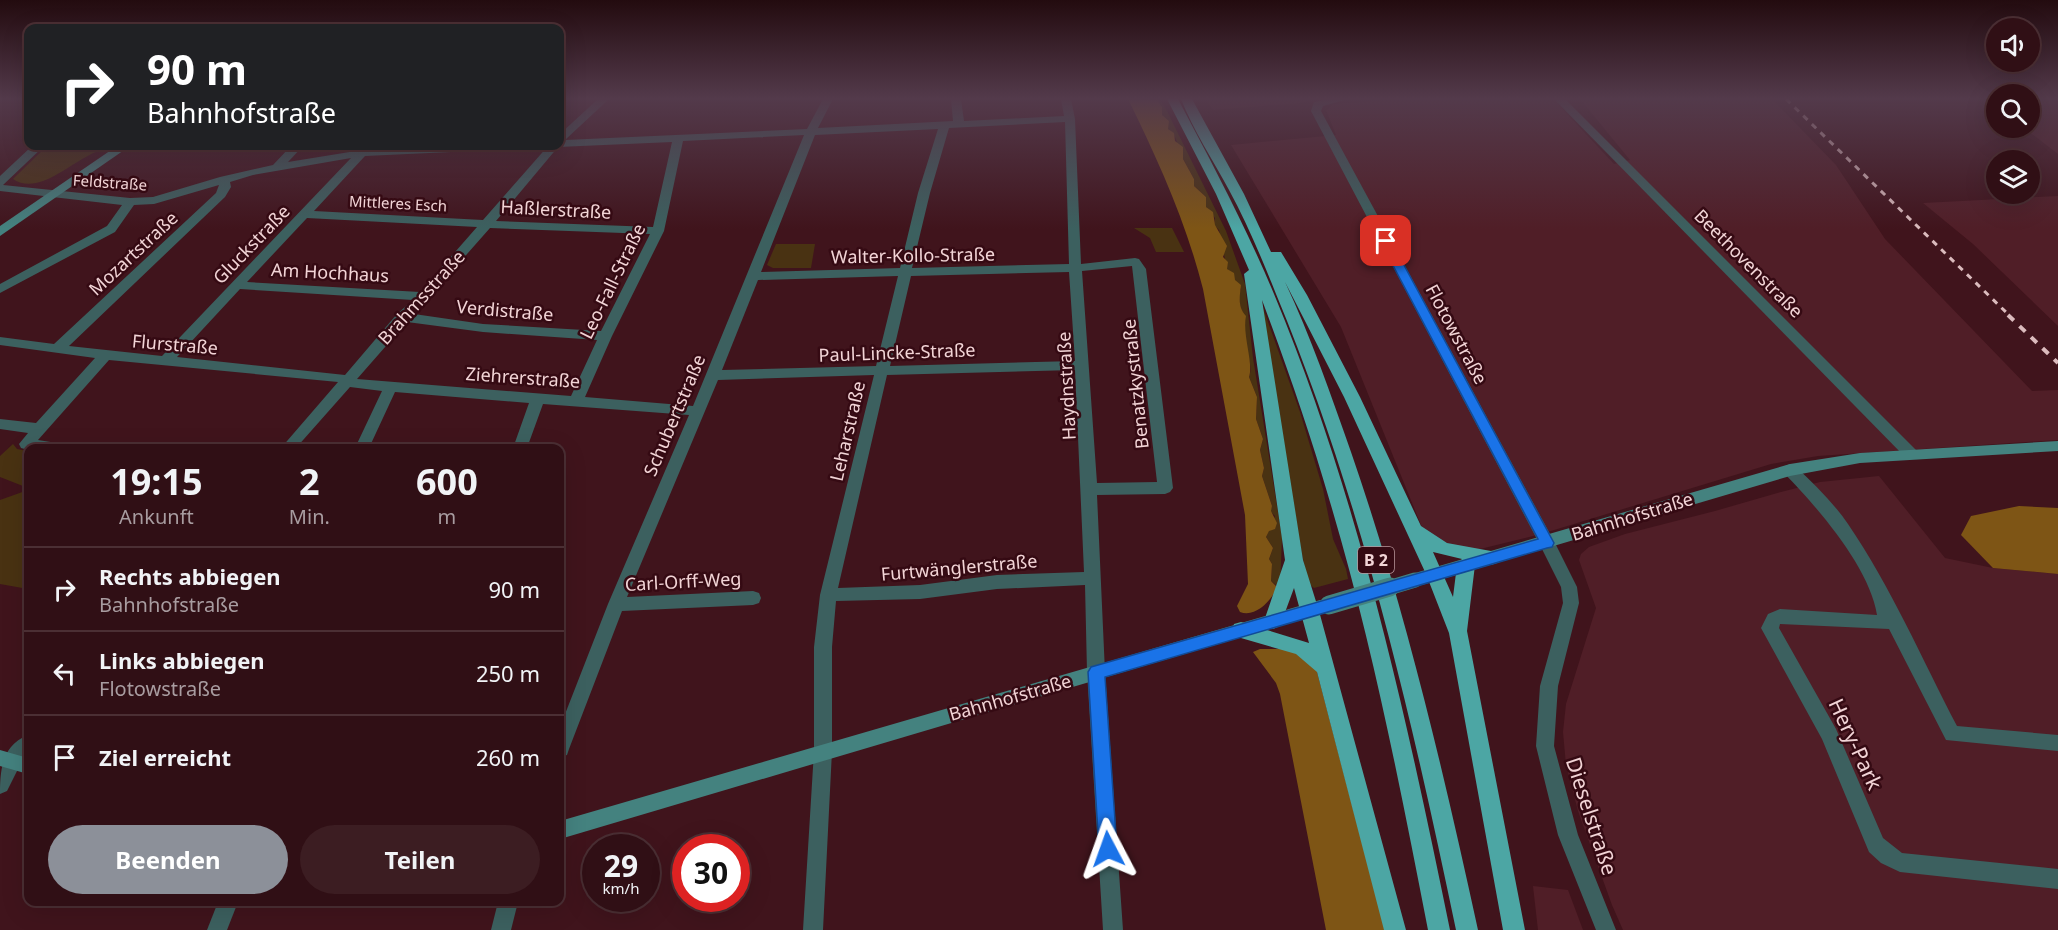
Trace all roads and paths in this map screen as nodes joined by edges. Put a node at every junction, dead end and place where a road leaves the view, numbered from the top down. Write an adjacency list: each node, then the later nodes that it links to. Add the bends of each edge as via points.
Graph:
1 (591, 142): 10 (street)
2 (677, 142): 26 (street, Leo-Fall-Straße)
3 (806, 142): 31 (street, Schubertstraße)
4 (945, 142): 30 (street, Leharstraße, via 924,193)
5 (1071, 142): 29 (street, Haydnstraße)
6 (1195, 142): 28 (highway, B 2)
7 (1210, 142): 23 (highway, B 2)
8 (1333, 142): 60 (street, Flotowstraße)
9 (1602, 142): 56 (street, Beethovenstraße)
10 (564, 144)
11 (34, 150): 19 (street)
12 (118, 150): 21 (main road)
13 (293, 150): 17 (street)
14 (410, 150): 16 (street, Feldstraße)
15 (550, 150): 25 (street, Brahmsstraße)
16 (362, 153): 17 (street, Feldstraße); 24 (street, Gluckstraße)
17 (277, 167): 18 (street, Feldstraße)
18 (224, 180): 22 (street, Feldstraße, via 154,200); 38 (street, Mozartstraße, via 221,195)
19 (0, 182)
20 (0, 188): 21 (street, Feldstraße)
21 (55, 194): 22 (street, Feldstraße); 27 (main road)
22 (130, 202): 33 (street, via 111,229)
23 (1243, 204): 59 (highway, via 1321,335); 92 (highway, B 2, via 1302,341 1361,511 1418,714)
24 (305, 214): 25 (street, Mittleres Esch); 32 (street, Gluckstraße)
25 (488, 223): 26 (street, Haßlerstraße); 34 (street, Brahmsstraße)
26 (658, 231): 36 (street, Leo-Fall-Straße)
27 (0, 232)
28 (1247, 249): 62 (highway); 91 (highway, B 2, via 1298,381 1350,544 1405,761)
29 (1075, 268): 30 (street, Walter-Kollo-Straße); 41 (street, Haydnstraße); 58 (street, Benatzkystraße, via 1135,262 1140,269 1165,488)
30 (906, 273): 31 (street, Walter-Kollo-Straße); 42 (street, Leharstraße)
31 (752, 276): 43 (street, Schubertstraße)
32 (237, 285): 34 (street, Am Hochhaus); 40 (street, Gluckstraße)
33 (0, 289)
34 (421, 296): 35 (street, Brahmsstraße)
35 (402, 317): 36 (street, Verdistraße, via 483,328); 44 (street, Brahmsstraße)
36 (605, 336): 47 (street, Leo-Fall-Straße)
37 (0, 341): 38 (street, Flurstraße)
38 (57, 349): 39 (street, Flurstraße)
39 (106, 355): 40 (street, Flurstraße); 50 (street)
40 (165, 361): 44 (street, Flurstraße)
41 (1083, 365): 42 (street, Paul-Lincke-Straße); 58 (street, Haydnstraße)
42 (881, 371): 43 (street, Paul-Lincke-Straße); 66 (street, Leharstraße)
43 (713, 375): 48 (street, Schubertstraße)
44 (347, 381): 45 (street, Ziehrerstraße); 52 (street, Brahmsstraße)
45 (391, 386): 46 (street, Ziehrerstraße); 53 (street)
46 (538, 398): 47 (street, Ziehrerstraße); 54 (street)
47 (576, 401): 48 (street, Ziehrerstraße)
48 (697, 411): 69 (street, Schubertstraße)
49 (0, 424): 50 (street)
50 (39, 429): 51 (street)
51 (26, 444)
52 (292, 444)
53 (364, 444)
54 (521, 444)
55 (2058, 446): 56 (main road, Bahnhofstraße)
56 (1911, 454): 57 (main road, Bahnhofstraße)
57 (1790, 470): 60 (main road, Bahnhofstraße); 68 (street, via 1842,528)
58 (1089, 489): 65 (street, Haydnstraße)
59 (1415, 531): 61 (highway, via 1443,549); 64 (highway)
60 (1547, 543): 61 (main road, Bahnhofstraße); 94 (street, Dieselstraße, via 1569,587 1571,603 1549,686 1545,746 1568,835)
61 (1491, 558): 63 (main road, Bahnhofstraße)
62 (1294, 560): 70 (highway); 71 (highway)
63 (1466, 565): 64 (main road, Bahnhofstraße); 73 (highway)
64 (1435, 574): 70 (main road, Bahnhofstraße, bridge); 73 (highway)
65 (1092, 578): 66 (street, Furtwänglerstraße); 75 (street, Haydnstraße)
66 (828, 595): 79 (street, Leharstraße, via 823,647)
67 (753, 598): 69 (street, Carl-Orff-Weg)
68 (1883, 601): 77 (street, via 1952,734); 83 (street, Hery-Park, via 1887,623 1780,616 1770,628 1830,735 1876,845 1900,862)
69 (616, 604): 76 (street, Schubertstraße)
70 (1310, 611): 71 (main road, Bahnhofstraße); 74 (highway)
71 (1273, 621): 72 (main road, Bahnhofstraße)
72 (1240, 630): 74 (highway, via 1302,648); 75 (main road, Bahnhofstraße)
73 (1458, 633): 93 (highway)
74 (1325, 667): 90 (highway)
75 (1096, 672): 79 (main road, Bahnhofstraße); 89 (street, Haydnstraße)
76 (564, 738)
77 (2058, 743)
78 (24, 748): 80 (street)
79 (823, 751): 82 (main road, Bahnhofstraße); 88 (street, Leharstraße)
80 (13, 762): 81 (street)
81 (0, 785)
82 (564, 829)
83 (2058, 879)
84 (226, 906): 86 (street)
85 (507, 906): 87 (street)
86 (217, 930)
87 (501, 930)
88 (813, 930)
89 (1113, 930)
90 (1395, 930)
91 (1439, 930)
92 (1467, 930)
93 (1514, 930)
94 (1605, 930)

